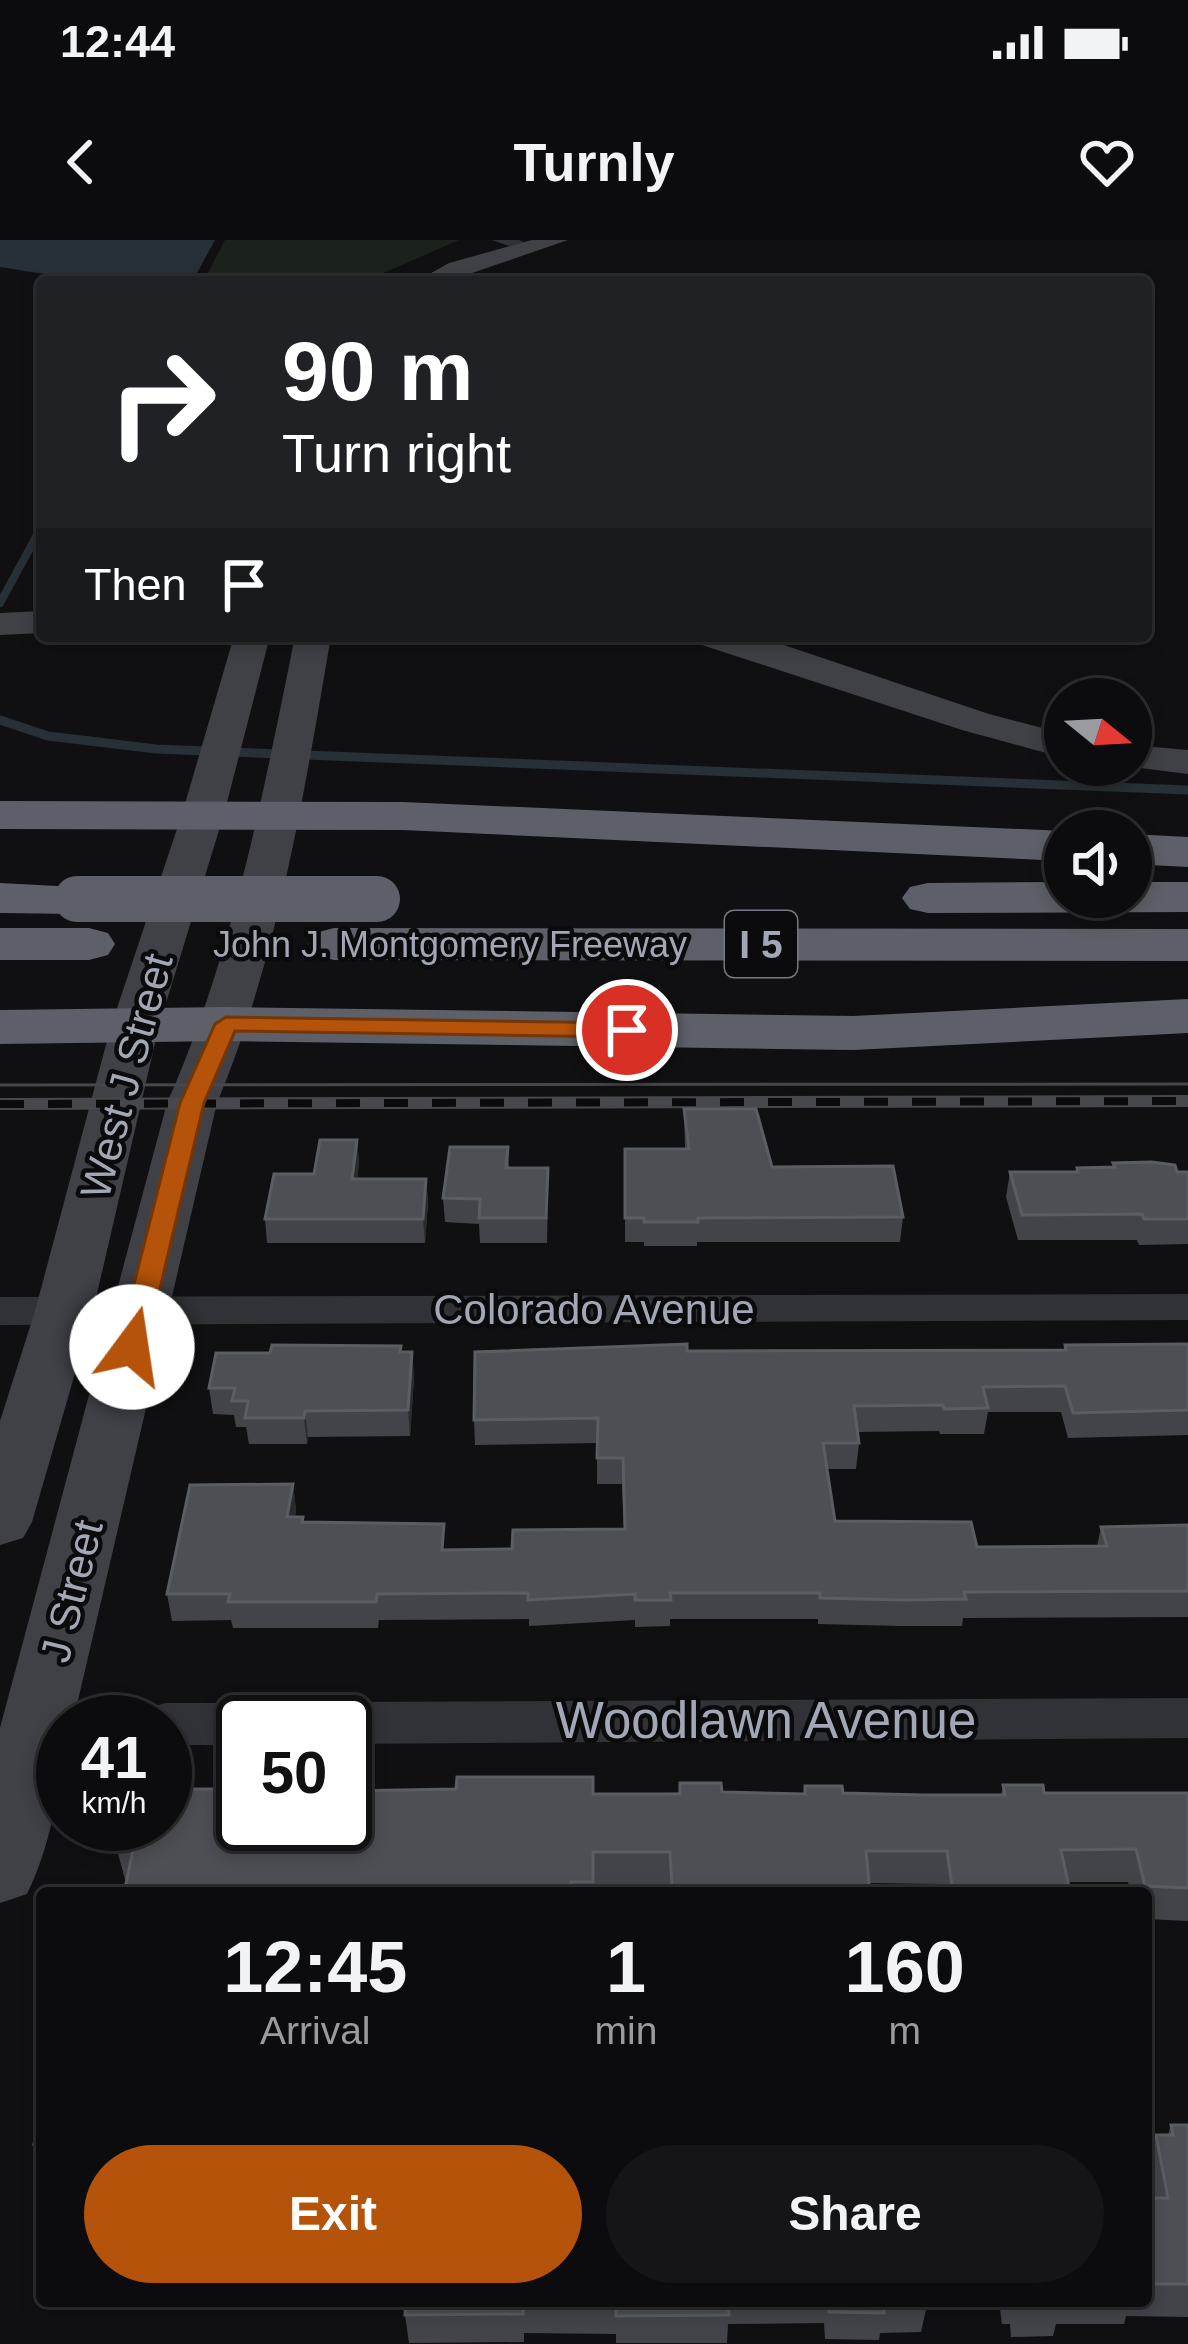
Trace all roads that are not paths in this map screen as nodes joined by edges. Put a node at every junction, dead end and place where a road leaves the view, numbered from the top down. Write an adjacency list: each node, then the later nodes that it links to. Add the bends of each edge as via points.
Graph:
1 (557, 240): 2 (main road)
2 (509, 242): 3 (main road)
3 (422, 276)
4 (250, 642): 10 (main road, West J Street)
5 (312, 642): 11 (main road, West J Street)
6 (734, 642): 7 (main road)
7 (1044, 741)
8 (1152, 759): 9 (main road)
9 (1188, 762)
10 (203, 814): 11 (highway); 12 (highway); 23 (main road, West J Street)
11 (280, 814): 13 (highway); 22 (main road, West J Street)
12 (0, 815)
13 (1044, 846)
14 (1152, 850): 15 (highway)
15 (1188, 852)
16 (1188, 897): 18 (highway, John J. Montgomery Freeway / I 5, bridge, via 377,899)
17 (0, 898): 18 (highway, John J. Montgomery Freeway / I 5)
18 (83, 922): 19 (highway, John J. Montgomery Freeway / I 5); 20 (highway, John J. Montgomery Freeway / I 5, via 334,944)
19 (0, 944)
20 (1188, 945)
21 (1188, 1016): 22 (highway, via 853,1033)
22 (226, 1024): 23 (highway); 27 (main road, West J Street, via 192,1103)
23 (135, 1026): 24 (highway); 26 (main road, West J Street)
24 (0, 1027)
25 (1188, 1307): 27 (street, Colorado Avenue)
26 (64, 1310): 27 (street, Colorado Avenue); 28 (street, Colorado Avenue); 29 (main road, J Street)
27 (141, 1310): 30 (main road, J Street)
28 (0, 1311)
29 (0, 1522)
30 (57, 1695)
31 (1188, 1718): 32 (street, Woodlawn Avenue)
32 (372, 1723)
33 (36, 1766): 34 (main road, J Street)
34 (0, 1871)

